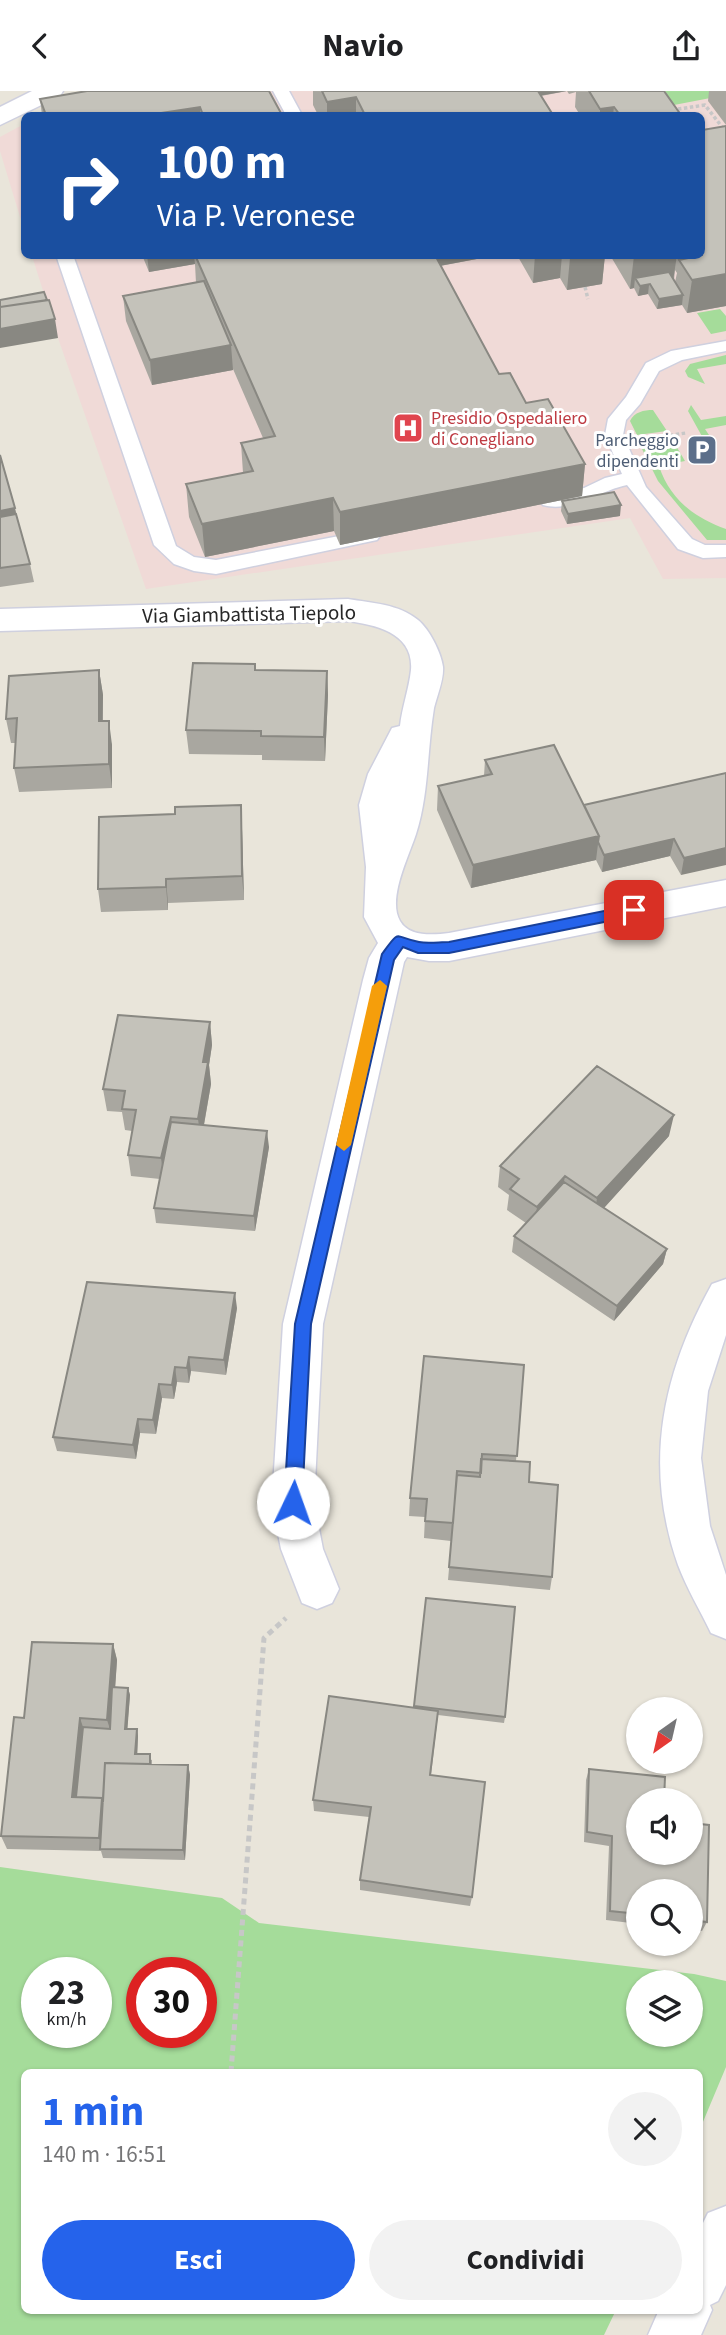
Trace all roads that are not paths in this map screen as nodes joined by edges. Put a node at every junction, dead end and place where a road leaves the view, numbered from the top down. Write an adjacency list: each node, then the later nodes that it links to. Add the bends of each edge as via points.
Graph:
1 (51, 91): 4 (street)
2 (281, 91): 3 (lane)
3 (292, 112)
4 (4, 115)
5 (65, 259): 9 (lane, via 170,554 190,564 216,567)
6 (726, 346): 7 (lane, via 677,355 652,367 617,419 614,435)
7 (633, 478): 8 (lane, via 589,493); 10 (lane, via 685,544 703,552)
8 (536, 503)
9 (389, 533)
10 (726, 551)
11 (0, 619): 13 (street, Via Giambattista Tiepolo, via 348,610 384,615 408,628 421,647 426,668 406,806 383,873 381,916 386,929)
12 (726, 893): 13 (street, via 449,947 418,948)
13 (400, 940): 15 (street, via 387,958 381,980 303,1324 293,1503 302,1549)
14 (726, 1297): 16 (street, via 694,1362 682,1409 681,1455 685,1506 698,1561)
15 (317, 1589)
16 (726, 1618)
17 (726, 2231): 18 (street)
18 (703, 2277)
19 (684, 2314): 20 (street)
20 (674, 2335)

